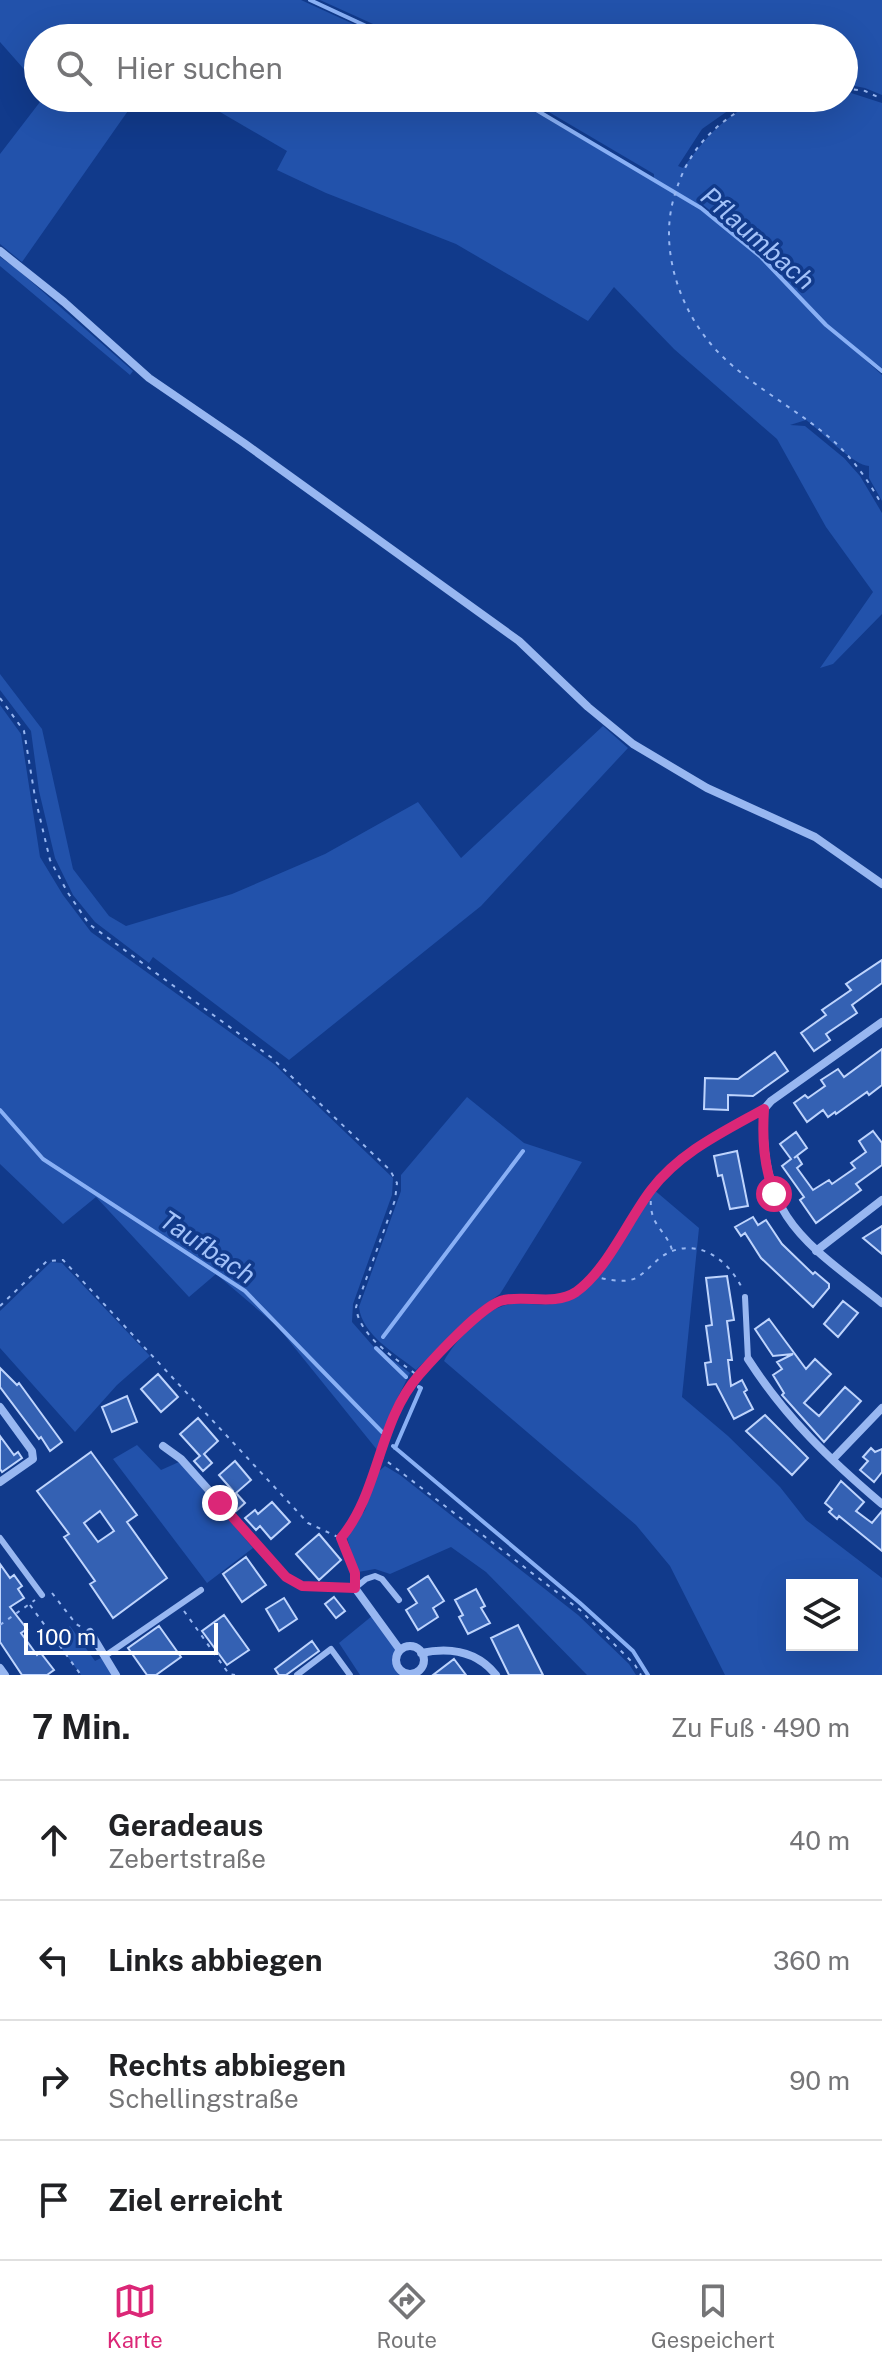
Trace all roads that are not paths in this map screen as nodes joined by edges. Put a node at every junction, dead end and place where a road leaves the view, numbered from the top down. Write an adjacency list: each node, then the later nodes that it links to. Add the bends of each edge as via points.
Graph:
1 (0, 251): 2 (street, via 149,378 519,641 633,744 707,788 815,837)
2 (882, 884)
3 (882, 1022): 5 (street, via 764,1109 762,1138 774,1194 791,1225)
4 (882, 1200): 5 (street)
5 (816, 1251): 7 (street)
6 (745, 1297): 8 (lane)
7 (882, 1303)
8 (748, 1359): 12 (street, via 799,1429)
9 (0, 1407): 13 (street, via 33,1459)
10 (882, 1408): 12 (street)
11 (163, 1446): 16 (street, via 181,1459 286,1577 302,1586)
12 (833, 1459): 14 (street)
13 (0, 1482)
14 (882, 1504)
15 (0, 1538): 18 (lane)
16 (355, 1588): 19 (lane, via 375,1576); 21 (street)
17 (201, 1590): 23 (lane)
18 (42, 1595)
19 (399, 1600)
20 (90, 1632): 23 (street)
21 (400, 1650): 22 (street, via 414,1647); 29 (street, via 397,1667)
22 (421, 1653): 29 (street, via 422,1667); 30 (street, via 457,1649)
23 (105, 1656): 26 (street)
24 (0, 1668): 25 (street)
25 (5, 1675)
26 (116, 1675)
27 (297, 1675): 28 (lane, via 331,1649)
28 (350, 1675)
29 (410, 1675)
30 (496, 1675)

